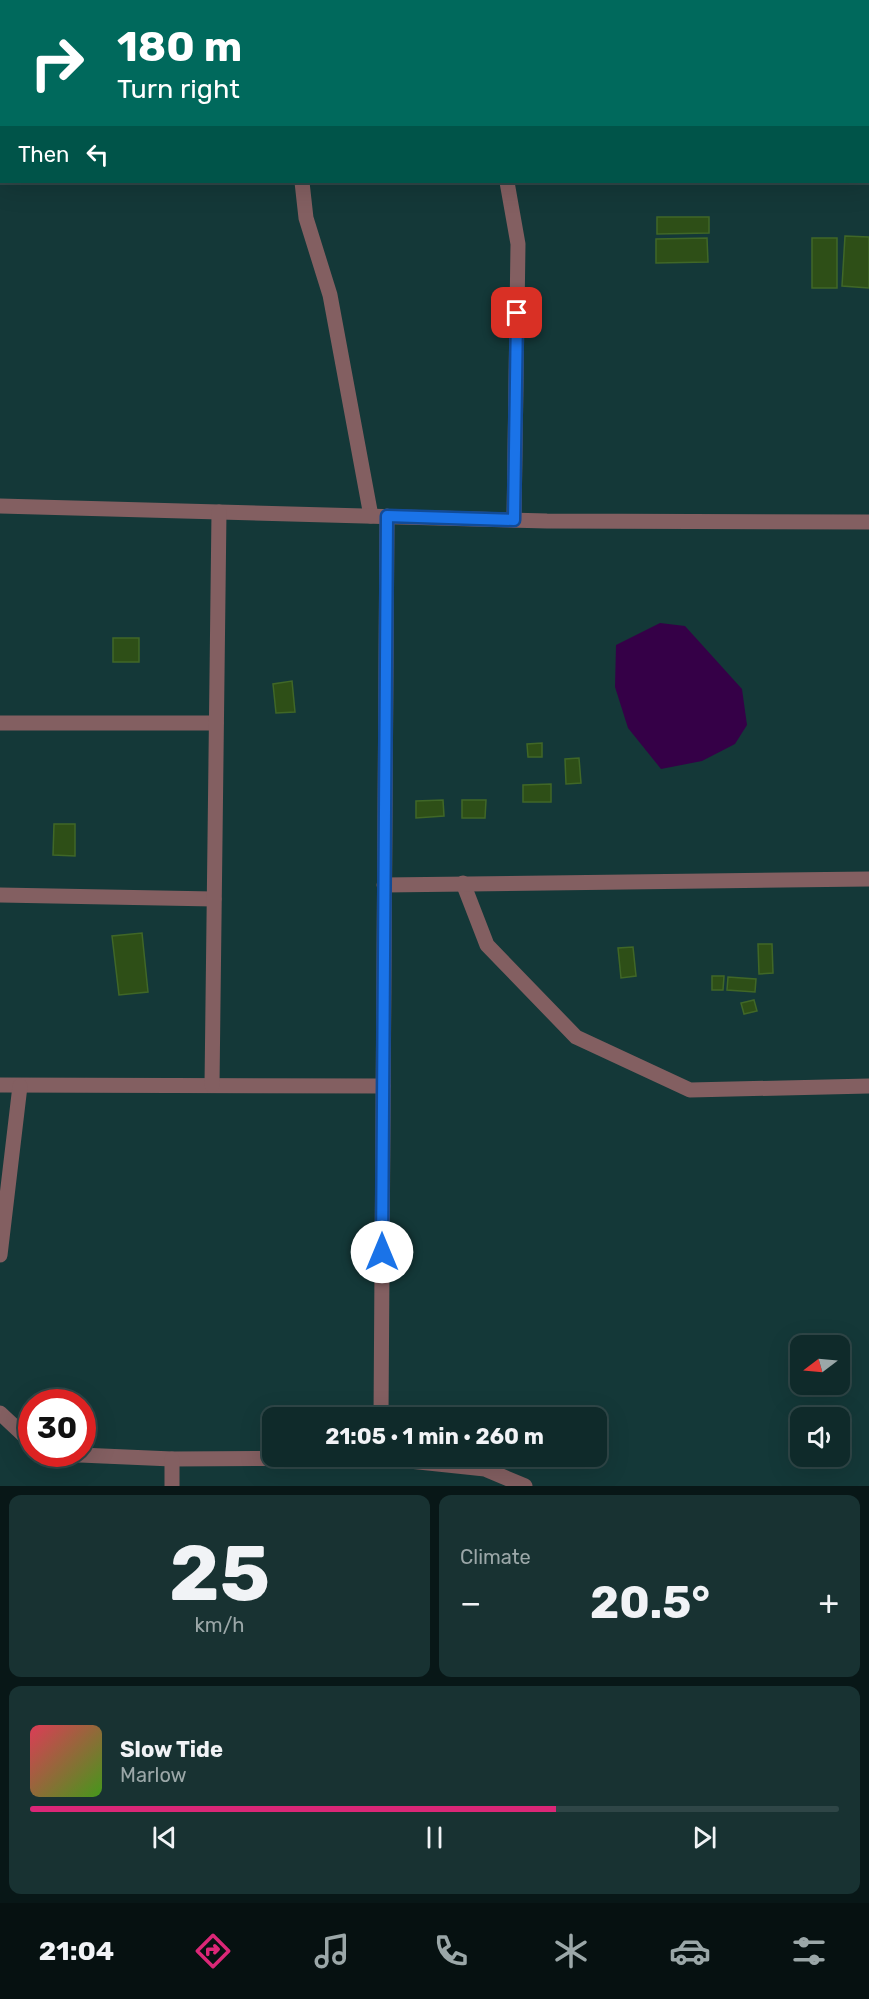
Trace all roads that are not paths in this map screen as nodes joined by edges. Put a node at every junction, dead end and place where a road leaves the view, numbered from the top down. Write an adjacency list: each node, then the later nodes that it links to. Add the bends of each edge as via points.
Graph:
1 (302, 183): 5 (street, via 306,218 330,296)
2 (507, 183): 7 (street, via 518,244)
3 (0, 506): 4 (street)
4 (219, 512): 5 (street); 10 (street)
5 (371, 516): 6 (street)
6 (387, 516): 7 (street); 13 (street)
7 (514, 520): 8 (street)
8 (869, 522)
9 (0, 723): 10 (street)
10 (216, 723): 15 (street)
11 (869, 879): 12 (street)
12 (463, 883): 13 (street); 20 (street, via 487,945 576,1037 690,1089)
13 (384, 885): 19 (street)
14 (0, 896): 15 (street)
15 (214, 899): 17 (street)
16 (0, 1085): 18 (street)
17 (212, 1085): 18 (street); 19 (street)
18 (20, 1086): 21 (street)
19 (383, 1086): 23 (street)
20 (869, 1086)
21 (0, 1249): 22 (street)
22 (0, 1255)
23 (381, 1407)
24 (0, 1413): 25 (street)
25 (18, 1430)
26 (96, 1456): 28 (street)
27 (262, 1458): 28 (street)
28 (172, 1459): 30 (street)
29 (468, 1467): 31 (street, via 485,1469)
30 (172, 1486)
31 (525, 1486)

